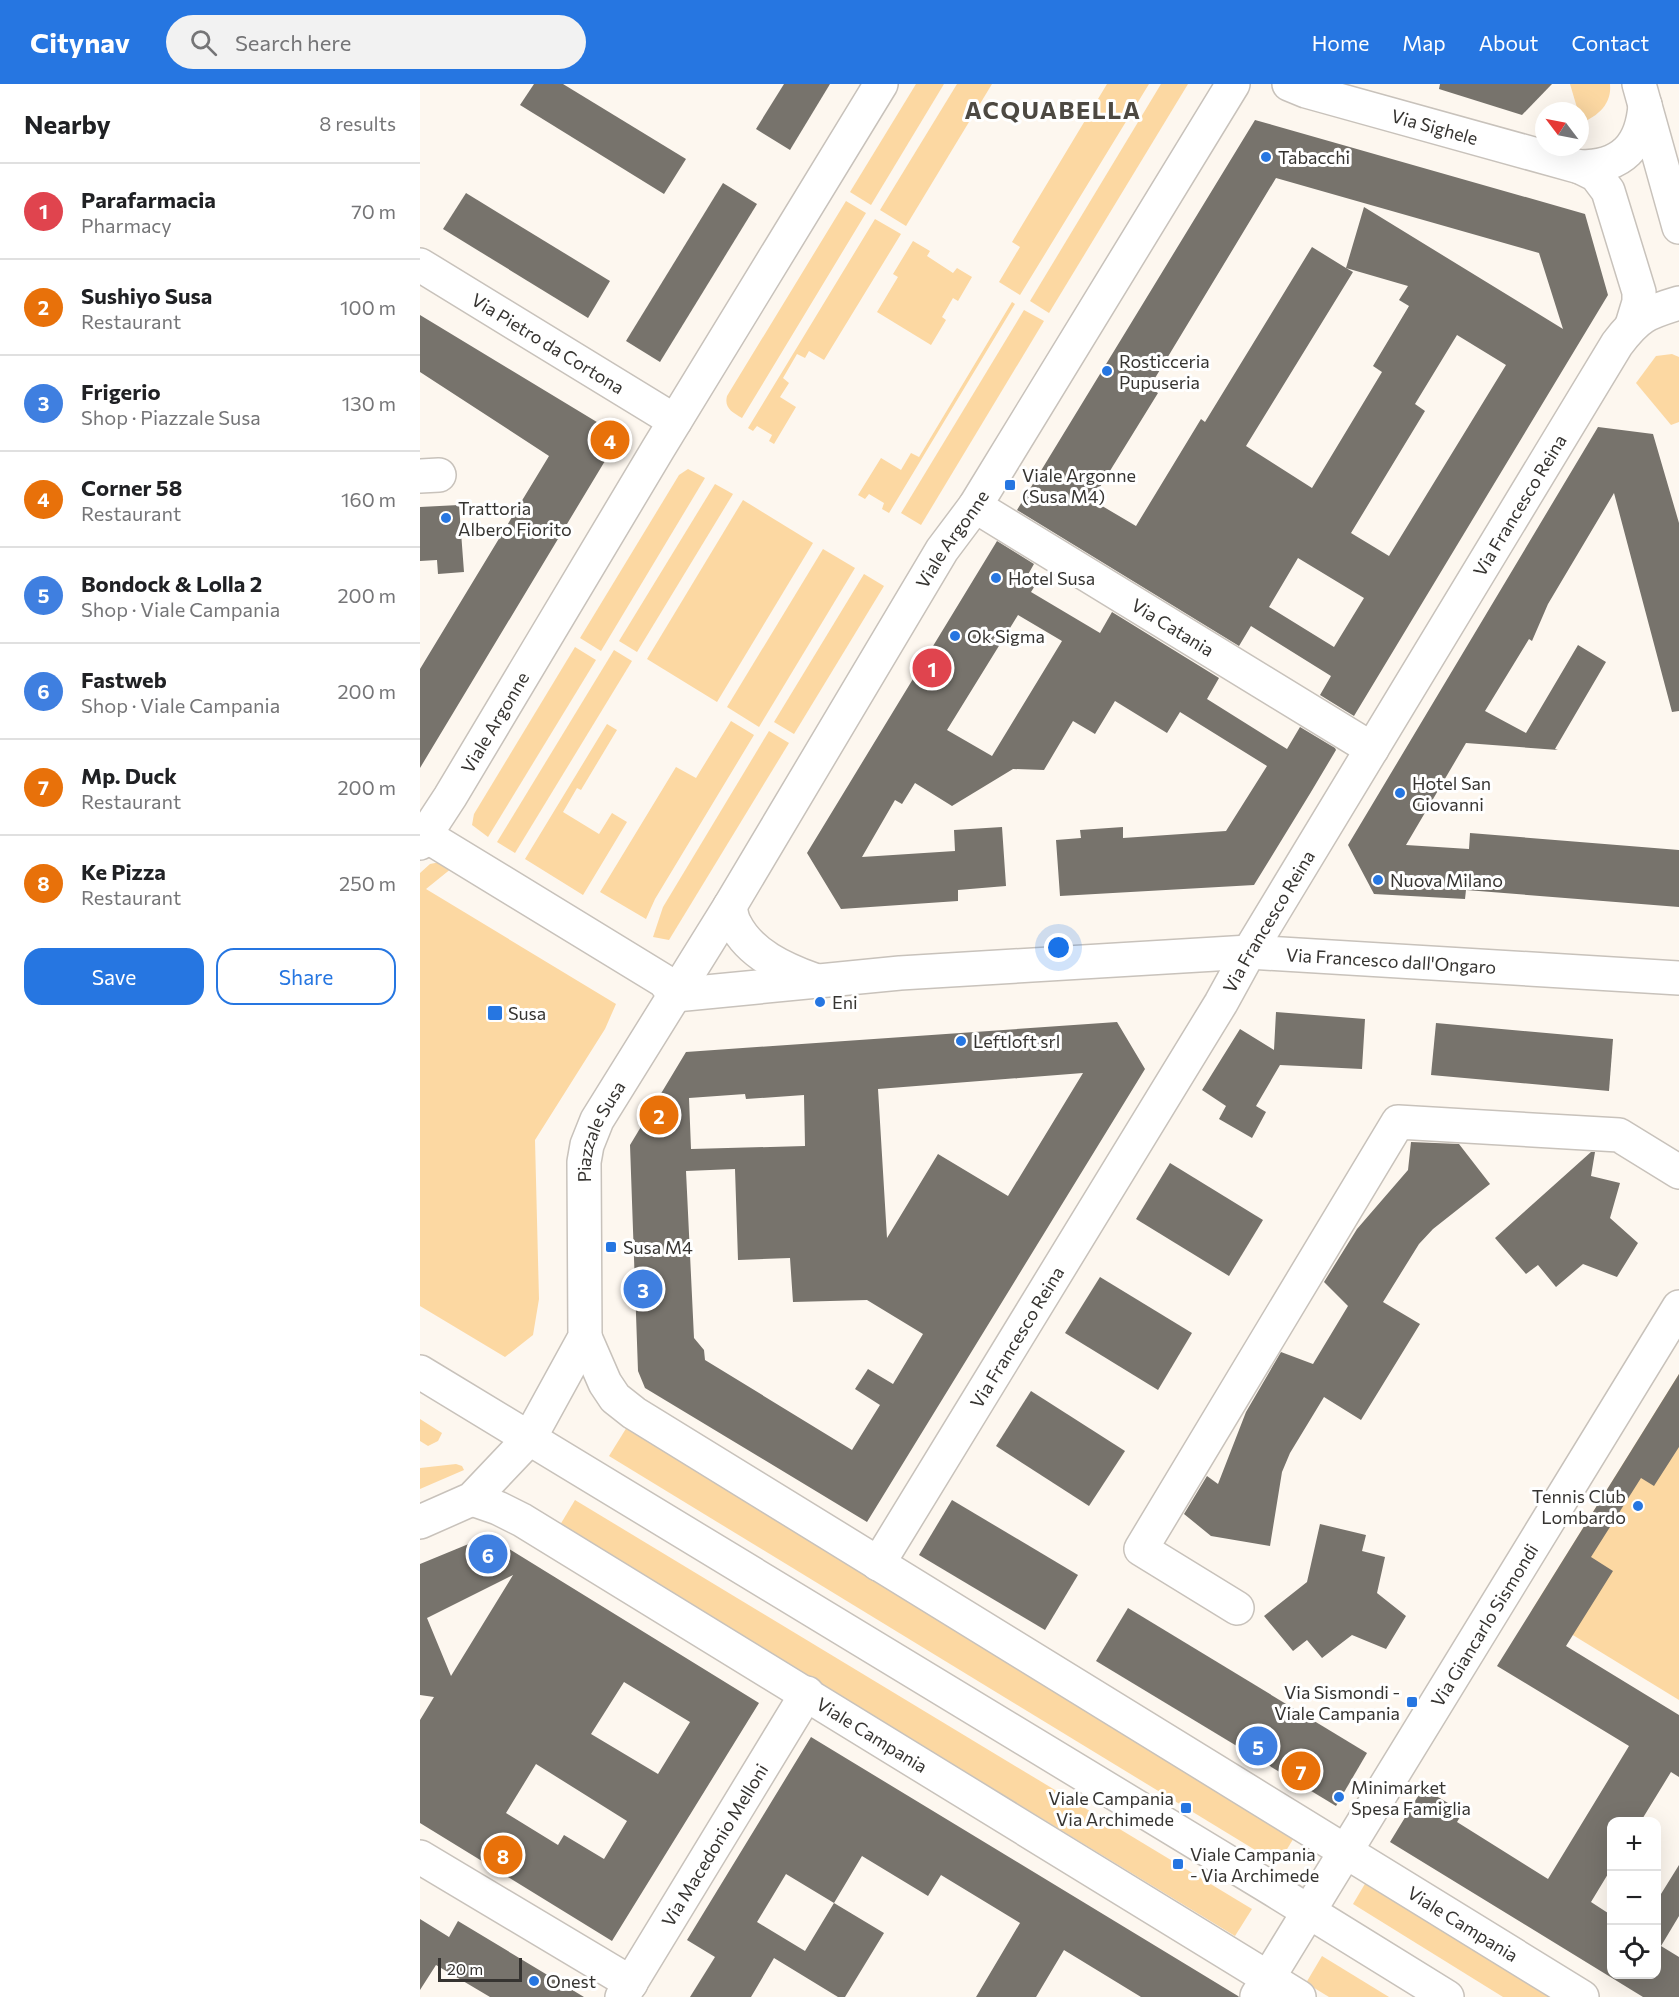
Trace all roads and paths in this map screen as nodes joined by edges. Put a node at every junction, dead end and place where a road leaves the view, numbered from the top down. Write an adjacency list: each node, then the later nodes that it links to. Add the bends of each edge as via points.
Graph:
1 (881, 84): 10 (street, Viale Argonne)
2 (1233, 84): 11 (street, Viale Argonne)
3 (1289, 84): 5 (street, Via Sighele)
4 (1642, 95): 5 (street, via 1640,134 1632,146 1606,164); 6 (street)
5 (1580, 167): 9 (street, via 1602,181 1612,200 1639,292)
6 (1679, 226)
7 (420, 265): 10 (street, Via Pietro da Cortona)
8 (1679, 303): 9 (street, Via Francesco Reina, via 1653,311)
9 (1632, 325): 12 (street, Via Francesco Reina)
10 (675, 421): 13 (street, Viale Argonne)
11 (975, 506): 12 (street, Via Catania); 14 (street, Viale Argonne, via 913,597)
12 (1372, 749): 15 (street, Via Francesco Reina)
13 (423, 839): 18 (street, via 663,981)
14 (730, 906): 17 (street, Via Francesco dall'Ongaro, via 735,924 764,956 786,970); 18 (street, Viale Argonne)
15 (1249, 952): 16 (street, Via Francesco dall'Ongaro); 17 (street, Via Francesco dall'Ongaro); 26 (street, Via Francesco Reina)
16 (1679, 978)
17 (815, 980): 18 (street, Via Francesco dall'Ongaro)
18 (675, 995): 21 (street, Piazzale Susa, via 597,1120 587,1145)
19 (1679, 1172): 27 (street, via 1619,1135 1398,1122 1141,1549)
20 (1679, 1307): 29 (street, Via Giancarlo Sismondi)
21 (585, 1337): 23 (street, Piazzale Susa); 26 (street, Viale Campania, via 615,1398 634,1413)
22 (420, 1372): 23 (street)
23 (529, 1439): 24 (street, Piazzale Susa); 31 (street)
24 (472, 1499): 25 (street, Piazzale Susa); 28 (street, Viale Campania, via 522,1520)
25 (420, 1522)
26 (878, 1564): 29 (street, Viale Campania)
27 (1237, 1608)
28 (807, 1693): 32 (street, Viale Campania); 33 (street, Via Macedonio Melloni)
29 (1345, 1851): 31 (street); 36 (street, Viale Campania)
30 (420, 1857): 33 (street)
31 (1309, 1911): 32 (street); 35 (street)
32 (1262, 1987): 34 (street, Viale Campania)
33 (627, 1990)
34 (1299, 1997)
35 (1447, 1997)
36 (1582, 1997)

